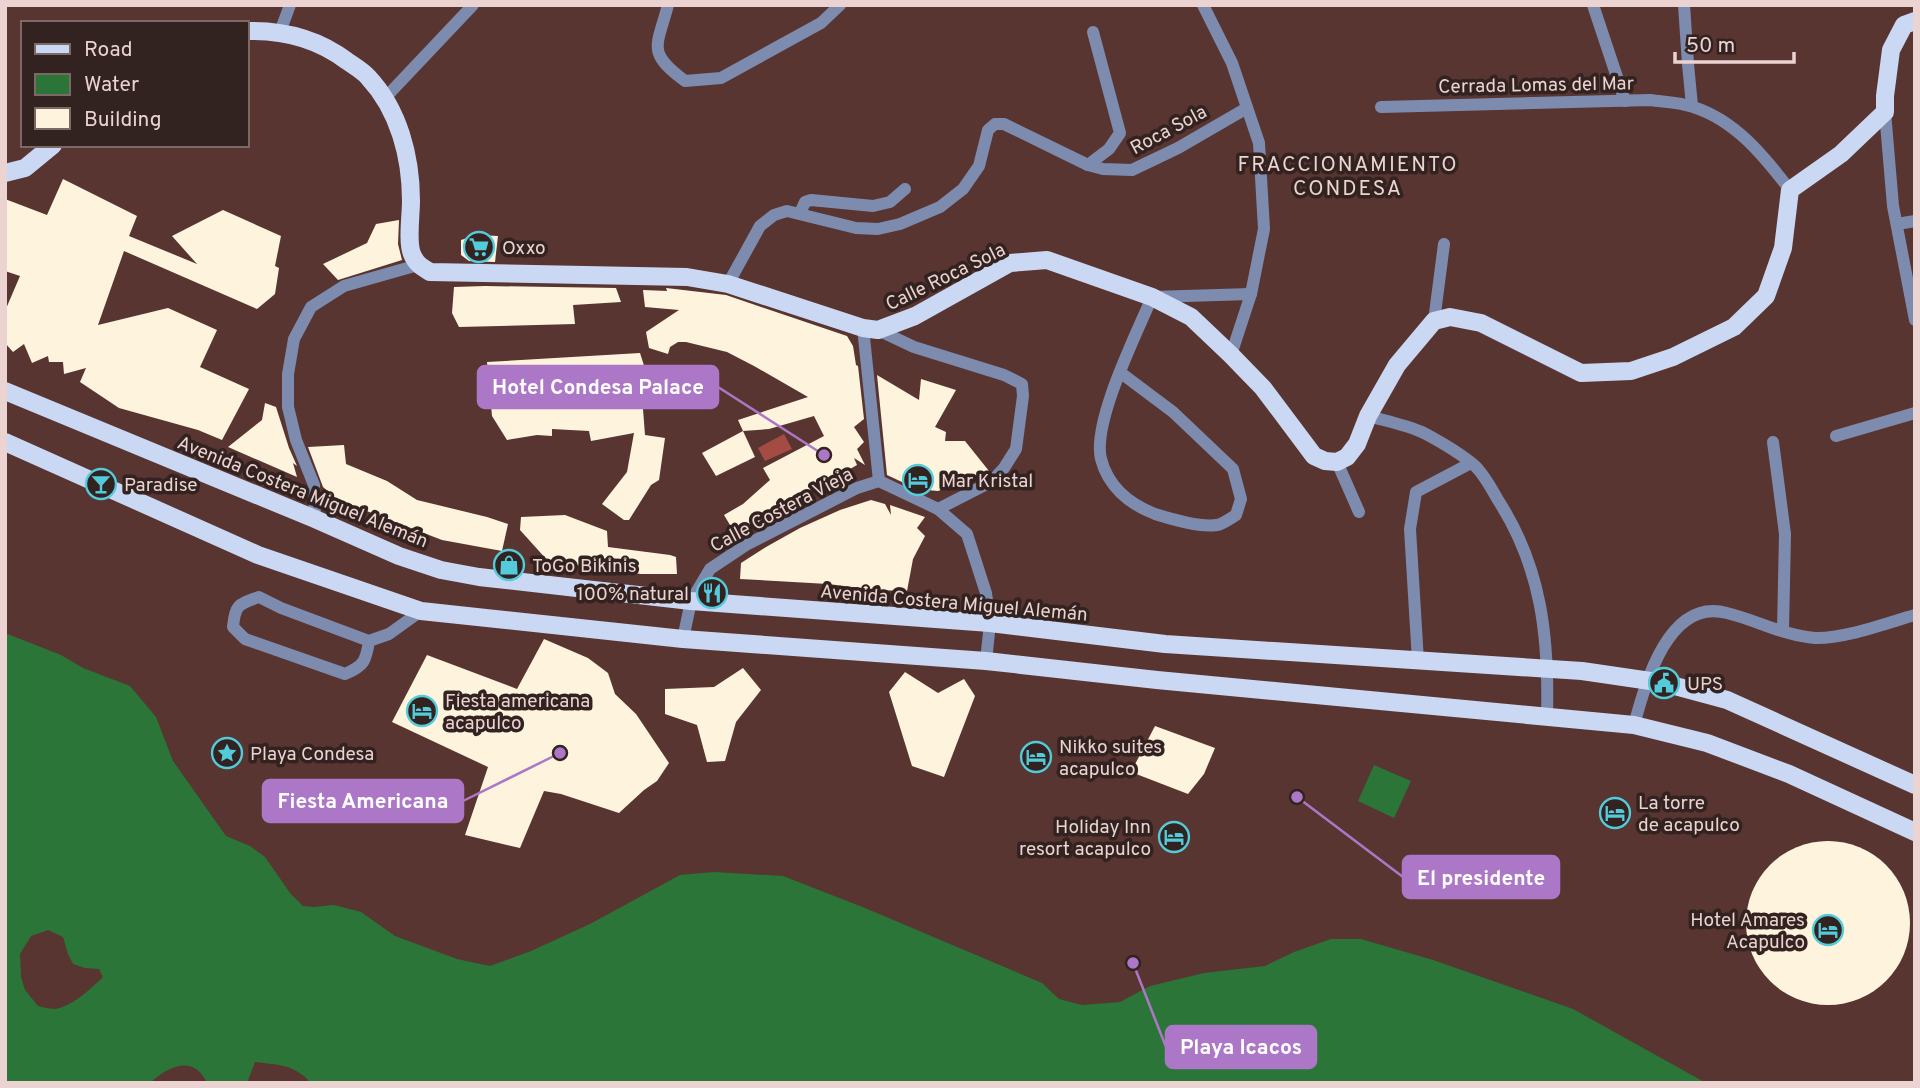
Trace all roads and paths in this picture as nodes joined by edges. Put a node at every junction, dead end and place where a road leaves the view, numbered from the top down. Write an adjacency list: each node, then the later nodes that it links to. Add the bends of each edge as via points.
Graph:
1 (290, 5): 10 (street)
2 (473, 5): 12 (street)
3 (668, 5): 4 (street, via 657,52 664,66 685,81 721,78 821,23)
4 (840, 5)
5 (1203, 5): 16 (street, via 1232,63)
6 (1593, 5): 13 (street)
7 (1684, 5): 14 (street)
8 (1915, 20): 17 (main road, via 1904,25 1891,50)
9 (248, 31): 10 (main road)
10 (281, 32): 12 (main road, via 339,55 367,76)
11 (1093, 32): 19 (street, via 1120,133 1109,149)
12 (385, 98): 27 (main road, via 405,153 411,190 411,252)
13 (1625, 101): 14 (street, Cerrada Lomas del Mar); 15 (street, Cerrada Lomas del Mar)
14 (1692, 106): 22 (street, Cerrada Lomas del Mar, via 1724,121 1762,154)
15 (1381, 107)
16 (1247, 108): 19 (street, Roca Sola, via 1132,170); 29 (street, via 1259,143 1264,229)
17 (1885, 112): 22 (main road, via 1841,154); 25 (street)
18 (50, 147): 20 (main road, via 24,168)
19 (1088, 165): 23 (street, Roca Sola, via 1004,124 995,124 988,130 979,166 963,188 940,207 878,229)
20 (5, 173)
21 (905, 189): 23 (street, via 890,202 873,206 811,200)
22 (1790, 190): 32 (main road, via 1783,248 1766,296 1734,327 1673,357 1631,371 1581,373 1481,323 1450,317)
23 (800, 213): 28 (street, via 774,215 760,226)
24 (1915, 221): 25 (street)
25 (1897, 224): 31 (street)
26 (1444, 244): 32 (street)
27 (418, 265): 28 (main road, via 430,272 687,277); 47 (street, via 344,286 311,307 294,339 288,407 314,485)
28 (728, 284): 33 (main road)
29 (1251, 294): 30 (street); 34 (street)
30 (1152, 297): 33 (main road, Calle Roca Sola, via 1047,260 1010,263 915,316); 34 (main road, Calle Roca Sola, via 1191,317); 35 (street)
31 (1915, 320)
32 (1434, 321): 38 (main road, via 1397,365)
33 (870, 329): 44 (street); 45 (street, via 1022,384 1016,449 1004,468 991,482)
34 (1231, 355): 42 (main road, Calle Roca Sola, via 1263,388 1314,456)
35 (1121, 373): 35 (street, via 1111,393 1101,438 1101,458 1112,485 1137,507 1181,522 1218,525 1236,515 1241,499 1233,469 1173,412)
36 (5, 391): 47 (main road, Avenida Costera Miguel Alemán)
37 (1915, 413): 39 (street)
38 (1368, 416): 42 (main road, via 1357,443); 43 (street, via 1423,432)
39 (1836, 436)
40 (5, 442): 49 (main road, via 258,555)
41 (1773, 442): 52 (street, via 1785,534)
42 (1337, 462): 46 (street)
43 (1471, 463): 55 (street, via 1416,492 1410,529); 57 (street, via 1510,518 1531,569 1542,613)
44 (879, 481): 45 (street, Calle Costera Vieja); 48 (street, Calle Costera Vieja, via 856,488 746,545 710,569)
45 (938, 509): 51 (street, Calle Costera Vieja, via 967,534 986,593)
46 (1359, 512)
47 (315, 519): 48 (main road, Avenida Costera Miguel Alemán, via 441,570)
48 (691, 601): 51 (main road, Avenida Costera Miguel Alemán); 53 (street, Calle Costera Vieja)
49 (421, 611): 53 (main road); 54 (street, via 389,634)
50 (1915, 615): 52 (street, via 1825,638)
51 (990, 623): 55 (main road, Avenida Costera Miguel Alemán, via 1165,644); 56 (street, Calle Costera Vieja)
52 (1783, 630): 58 (street, via 1724,612 1704,612 1670,636)
53 (683, 639): 56 (main road)
54 (369, 641): 54 (street, via 366,659 345,674 244,639 233,627 234,613 240,604 259,597)
55 (1418, 661): 57 (main road, Avenida Costera Miguel Alemán)
56 (986, 662): 59 (main road)
57 (1548, 670): 58 (main road, Avenida Costera Miguel Alemán); 59 (street)
58 (1646, 680): 60 (street); 61 (main road, Avenida Costera Miguel Alemán, via 1727,700)
59 (1547, 717): 60 (main road)
60 (1634, 725): 62 (main road, via 1719,747)
61 (1915, 785)
62 (1915, 832)

